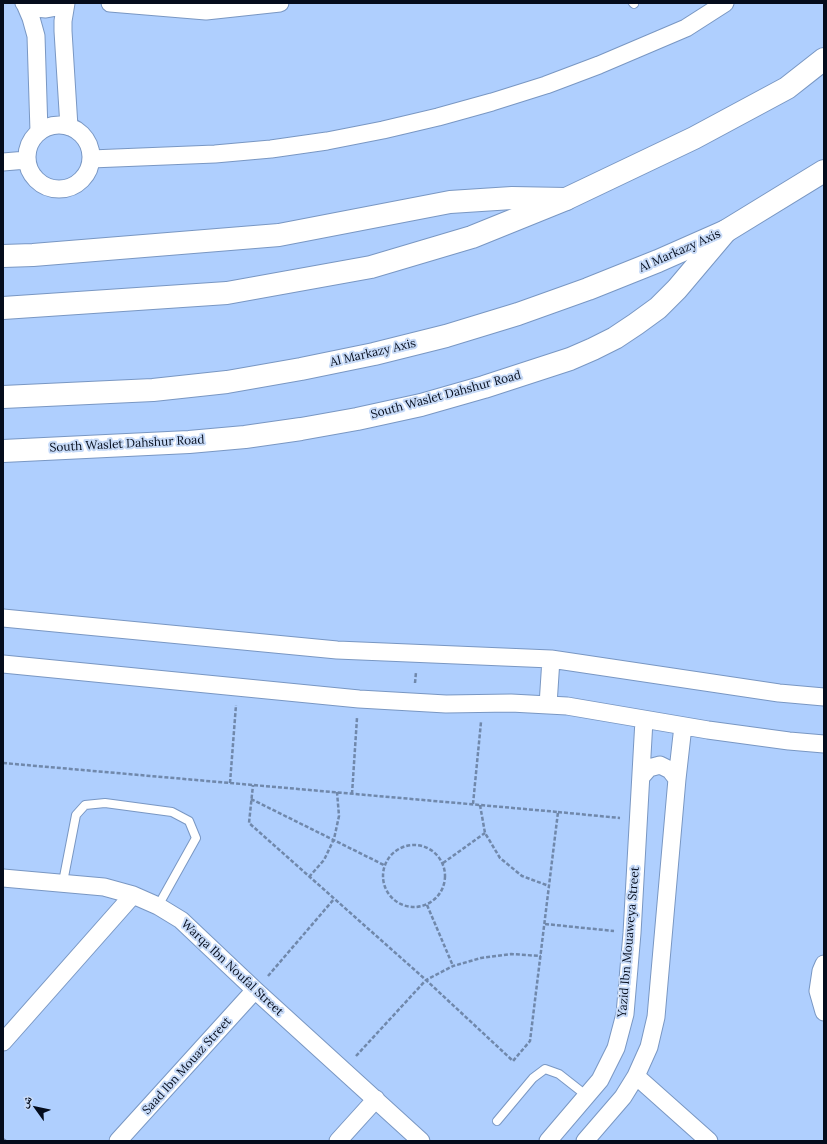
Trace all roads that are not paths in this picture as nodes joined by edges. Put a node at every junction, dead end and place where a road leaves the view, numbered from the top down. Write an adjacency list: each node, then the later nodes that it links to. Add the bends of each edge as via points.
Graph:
1 (25, 3): 2 (street, via 35,8 46,9); 8 (street, via 36,36)
2 (64, 3): 7 (street, via 63,31)
3 (110, 3): 4 (street, via 206,11)
4 (280, 3)
5 (724, 3): 9 (street, via 686,28 599,65 546,85 438,117 327,141 271,148 215,154)
6 (824, 59): 13 (main road, via 787,88 694,138)
7 (69, 127): 8 (street, via 53,126); 9 (street, via 83,136)
8 (39, 132): 10 (street, via 30,145)
9 (91, 158): 10 (street, via 90,167 80,181 72,186 56,189 47,187 34,176)
10 (28, 160): 11 (street)
11 (3, 162)
12 (824, 171): 14 (main road, South Waslet Dahshur Road)
13 (566, 199): 15 (main road, via 512,198 450,202 279,235); 16 (main road, via 472,237 371,267 228,293)
14 (726, 231): 17 (main road, Al Markazy Axis, via 588,289 518,314 374,354 227,382 153,390); 18 (main road, South Waslet Dahshur Road, via 658,308 615,338 570,359 484,387 357,419 245,437)
15 (3, 256)
16 (3, 308)
17 (3, 397)
18 (3, 451)
19 (3, 618): 20 (street, via 338,650)
20 (551, 659): 22 (street, via 779,693); 23 (street)
21 (3, 664): 23 (street, via 359,699 446,704)
22 (824, 697)
23 (548, 705): 24 (street)
24 (644, 720): 25 (street); 27 (street, Yazid Ibn Mouaweya Street)
25 (683, 726): 26 (street); 28 (street)
26 (824, 744)
27 (642, 776): 28 (street, via 649,768 660,765 670,770); 38 (street, Yazid Ibn Mouaweya Street, via 625,1014 616,1048 600,1080)
28 (676, 779): 37 (street, via 656,1017 649,1047)
29 (3, 878): 30 (street, Warqa Ibn Noufal Street)
30 (63, 882): 31 (street, Warqa Ibn Noufal Street, via 104,887); 32 (lane, via 76,815 85,805 105,803 172,812 188,821 196,838)
31 (133, 895): 32 (street, Warqa Ibn Noufal Street); 36 (street)
32 (158, 906): 34 (street, Warqa Ibn Noufal Street, via 181,920)
33 (824, 964): 35 (street, via 818,991)
34 (255, 990): 39 (street, Warqa Ibn Noufal Street); 42 (street, Saad Ibn Mouaz Street)
35 (824, 1012)
36 (3, 1042)
37 (636, 1076): 45 (street, via 623,1098); 46 (street)
38 (587, 1096): 40 (lane, via 559,1074 545,1069 533,1078); 41 (street, Yazid Ibn Mouaweya Street)
39 (376, 1099): 43 (street); 44 (street, Warqa Ibn Noufal Street)
40 (496, 1121)
41 (550, 1140)
42 (118, 1141)
43 (338, 1141)
44 (421, 1141)
45 (585, 1141)
46 (709, 1141)

